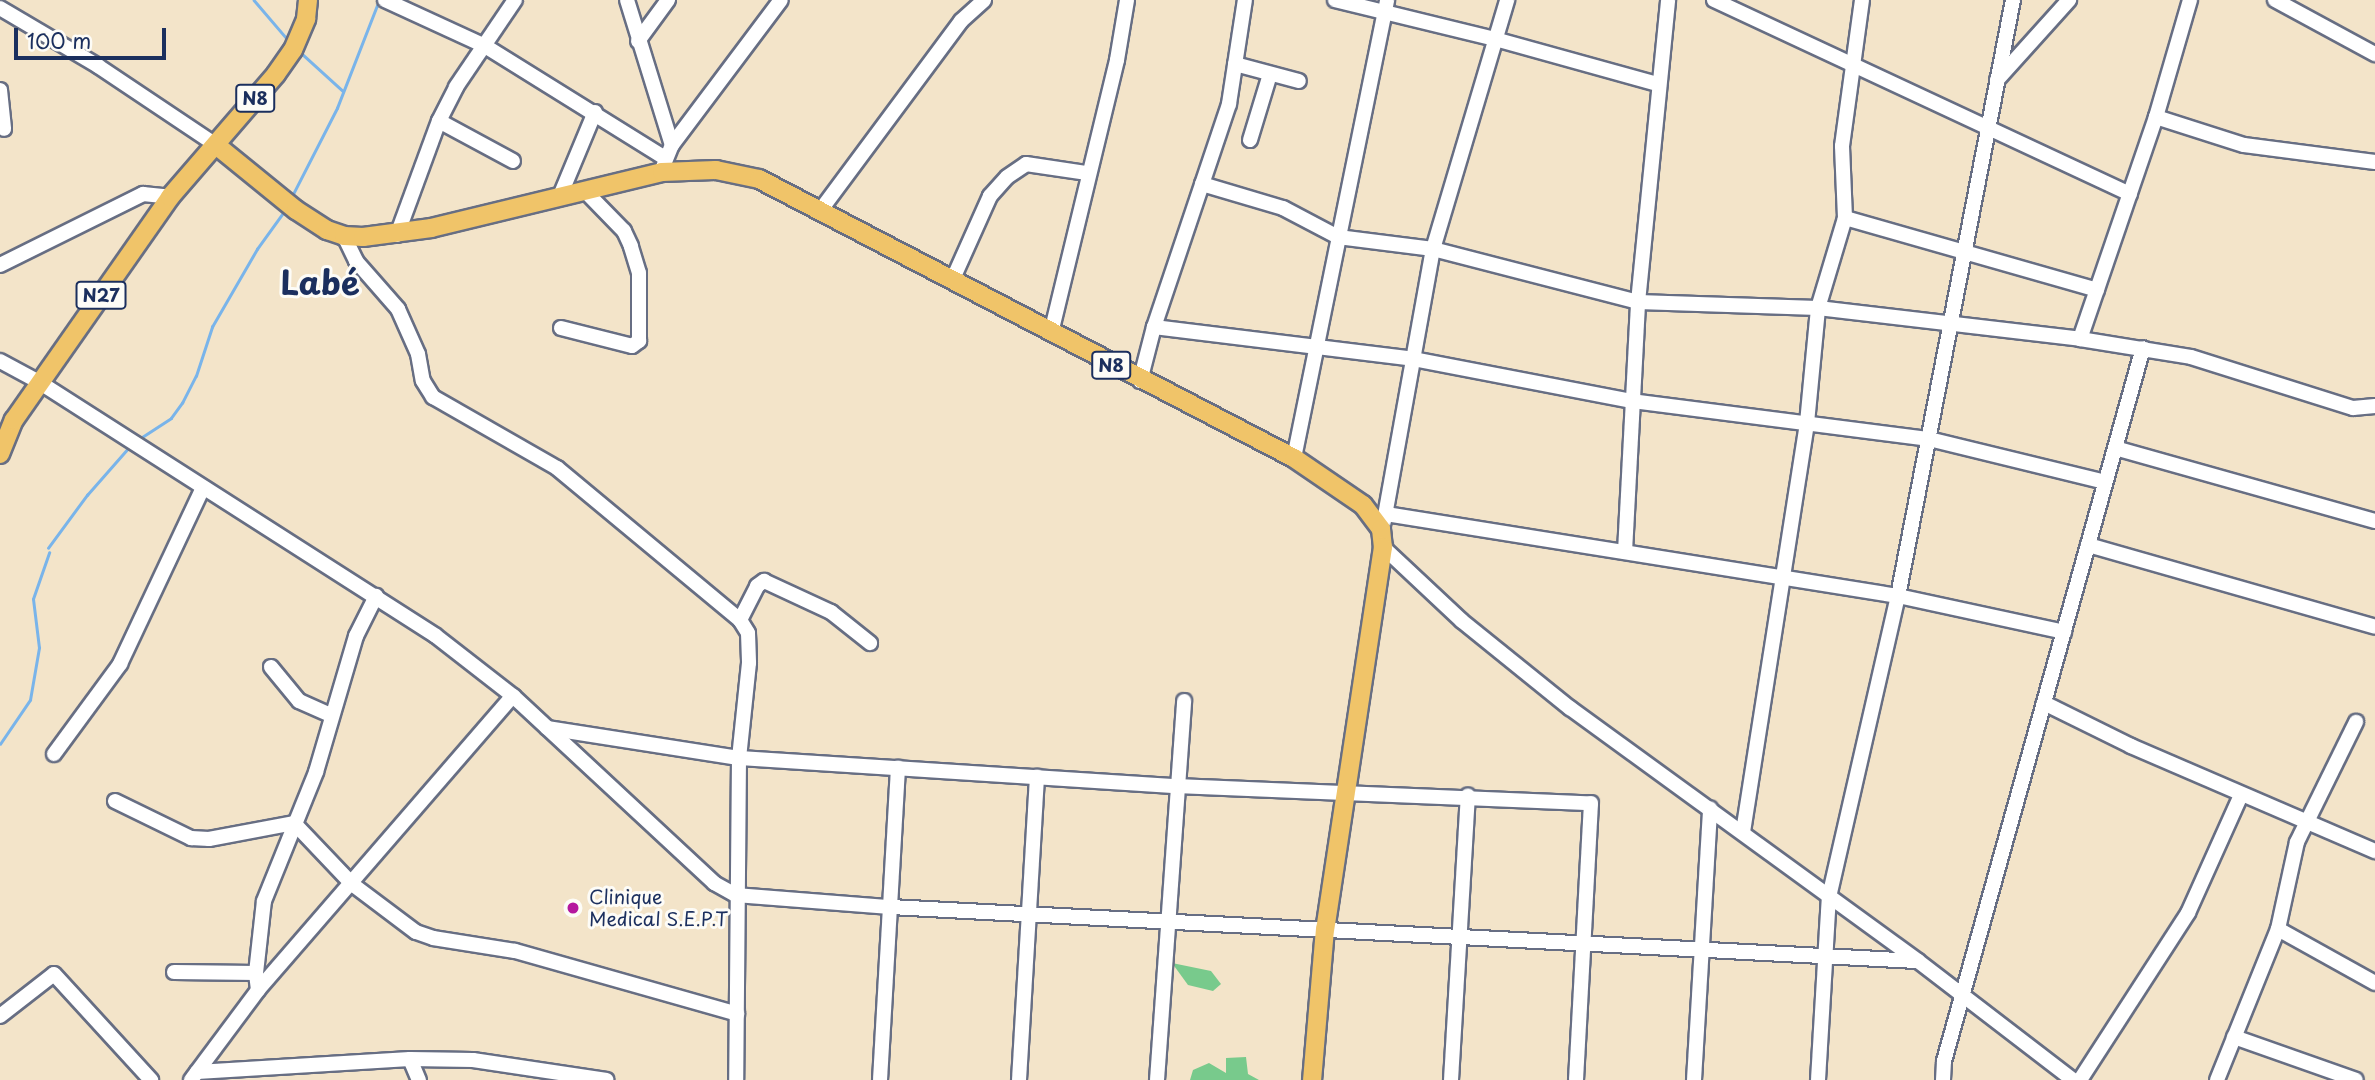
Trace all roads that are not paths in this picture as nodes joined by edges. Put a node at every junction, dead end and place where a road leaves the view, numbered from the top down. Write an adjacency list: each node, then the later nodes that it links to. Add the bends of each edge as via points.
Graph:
1 (308, 0): 38 (main road, N8, via 295,46)
2 (385, 0): 23 (street)
3 (515, 0): 23 (street)
4 (628, 0): 22 (street)
5 (668, 0): 22 (street)
6 (780, 0): 39 (street)
7 (984, 0): 49 (street, via 961,22)
8 (1127, 0): 43 (street, via 1117,60)
9 (1245, 0): 25 (street)
10 (1335, 0): 19 (street)
11 (1507, 0): 21 (street)
12 (1668, 0): 30 (street)
13 (1714, 0): 26 (street)
14 (1862, 0): 26 (street)
15 (2013, 0): 28 (street)
16 (2069, 0): 28 (street)
17 (2190, 0): 33 (street)
18 (2275, 0): 24 (street)
19 (1386, 5): 21 (street); 53 (street)
20 (0, 9): 38 (street, via 98,66)
21 (1495, 39): 30 (street); 54 (street)
22 (638, 41): 39 (street)
23 (485, 46): 32 (street); 34 (street)
24 (2375, 54)
25 (1235, 64): 27 (street); 44 (street, via 1229,104)
26 (1854, 65): 35 (street); 50 (street, via 1842,146)
27 (1270, 74): 29 (street); 37 (street)
28 (1997, 79): 35 (street)
29 (1299, 81)
30 (1657, 84): 59 (street)
31 (0, 90): 36 (street)
32 (595, 112): 42 (street); 47 (street)
33 (2156, 117): 41 (street, via 2244,145); 46 (street)
34 (439, 121): 40 (street); 51 (street)
35 (1988, 128): 46 (street); 55 (street)
36 (4, 129)
37 (1251, 140)
38 (215, 145): 48 (main road, N27); 52 (main road, N8, via 296,211)
39 (673, 145): 42 (street)
40 (513, 161)
41 (2375, 162)
42 (663, 165): 45 (main road, N8); 49 (main road, N8, via 759,179)
43 (1087, 173): 57 (street, via 1026,164 1007,177 990,195); 64 (street)
44 (1202, 184): 53 (street, via 1283,208); 62 (street)
45 (584, 190): 47 (main road, N8); 63 (street, via 624,231 631,246 639,273 639,341 632,346)
46 (2130, 194): 58 (street)
47 (560, 196): 51 (main road, N8)
48 (170, 197): 56 (street, via 143,194); 71 (main road, N27)
49 (820, 211): 57 (main road, N8)
50 (1845, 218): 55 (street); 60 (street)
51 (397, 235): 52 (main road, N8)
52 (344, 236): 88 (street, via 356,261 398,309 414,344 423,382 433,397 556,468)
53 (1338, 237): 54 (street); 66 (street)
54 (1433, 249): 59 (street); 68 (street)
55 (1964, 253): 58 (street); 61 (street)
56 (0, 265)
57 (952, 281): 64 (main road, N8)
58 (2097, 290): 65 (street)
59 (1637, 302): 60 (street); 72 (street)
60 (1818, 308): 61 (street); 74 (street)
61 (1951, 323): 65 (street); 75 (street)
62 (1154, 327): 66 (street); 70 (street)
63 (561, 328)
64 (1051, 333): 70 (main road, N8)
65 (2080, 339): 67 (street)
66 (1315, 347): 68 (street); 78 (street)
67 (2143, 348): 73 (street, via 2191,357 2353,408); 76 (street)
68 (1413, 359): 72 (street); 82 (street)
69 (0, 361): 71 (street)
70 (1140, 380): 78 (main road, N8)
71 (39, 382): 77 (main road, N27, via 13,420); 80 (street)
72 (1632, 401): 74 (street); 84 (street)
73 (2375, 406)
74 (1807, 423): 75 (street); 85 (street)
75 (1929, 439): 79 (street); 87 (street)
76 (2115, 448): 79 (street); 81 (street)
77 (0, 454)
78 (1294, 458): 82 (main road, N8, via 1363,505)
79 (2105, 482): 83 (street)
80 (203, 488): 86 (street); 99 (street, via 120,664)
81 (2375, 521)
82 (1383, 530): 84 (street); 104 (main road); 108 (street, via 1462,621 1570,708)
83 (2088, 545): 89 (street); 90 (street)
84 (1625, 552): 85 (street)
85 (1785, 578): 87 (street); 111 (street)
86 (376, 596): 93 (street); 96 (street, via 356,636)
87 (1898, 596): 90 (street); 115 (street)
88 (740, 620): 91 (street, via 764,581 831,612); 100 (street, via 748,633 749,663)
89 (2375, 626)
90 (2064, 632): 95 (street)
91 (870, 643)
92 (271, 667): 96 (street, via 299,701)
93 (513, 696): 98 (street); 113 (street)
94 (1184, 701): 103 (street)
95 (2044, 703): 105 (street); 130 (street)
96 (332, 716): 109 (street)
97 (2356, 722): 110 (street)
98 (546, 728): 100 (street); 114 (street, via 714,883)
99 (54, 754)
100 (738, 758): 101 (street); 114 (street)
101 (898, 768): 102 (street); 116 (street)
102 (1037, 777): 103 (street); 117 (street)
103 (1177, 786): 104 (street); 118 (street)
104 (1344, 793): 106 (street); 119 (main road)
105 (2241, 795): 110 (street); 150 (street, via 2188,913)
106 (1468, 796): 121 (street); 122 (street, via 1591,803)
107 (115, 801): 109 (street, via 191,838 209,839)
108 (1710, 808): 111 (street); 123 (street)
109 (295, 823): 113 (street); 127 (street, via 264,901)
110 (2306, 823): 112 (street); 120 (street, via 2297,842)
111 (1743, 832): 115 (street)
112 (2375, 851)
113 (352, 884): 129 (street); 131 (street, via 416,932 433,939 515,951)
114 (736, 895): 116 (street); 131 (street)
115 (1829, 897): 124 (street); 125 (street)
116 (891, 907): 117 (street); 141 (street)
117 (1029, 914): 118 (street); 142 (street)
118 (1168, 922): 119 (street); 143 (street)
119 (1325, 929): 121 (street); 144 (main road)
120 (2277, 929): 128 (street); 133 (street)
121 (1460, 935): 122 (street); 145 (street)
122 (1584, 942): 123 (street); 146 (street)
123 (1702, 949): 124 (street); 147 (street)
124 (1824, 956): 125 (street); 148 (street)
125 (1918, 961): 130 (street)
126 (174, 972): 127 (street)
127 (256, 973): 129 (street)
128 (2375, 983)
129 (258, 990): 135 (street)
130 (1963, 994): 136 (street); 149 (street)
131 (737, 1014): 140 (street)
132 (0, 1016): 137 (street, via 54,974)
133 (2234, 1037): 151 (street); 152 (street)
134 (410, 1059): 135 (street); 138 (street); 139 (street, via 473,1060)
135 (194, 1076)
136 (2067, 1078)
137 (151, 1080)
138 (419, 1080)
139 (607, 1080)
140 (736, 1080)
141 (880, 1080)
142 (1019, 1080)
143 (1157, 1080)
144 (1312, 1080)
145 (1451, 1080)
146 (1576, 1080)
147 (1694, 1080)
148 (1818, 1080)
149 (1943, 1080)
150 (2080, 1080)
151 (2217, 1080)
152 (2356, 1080)

